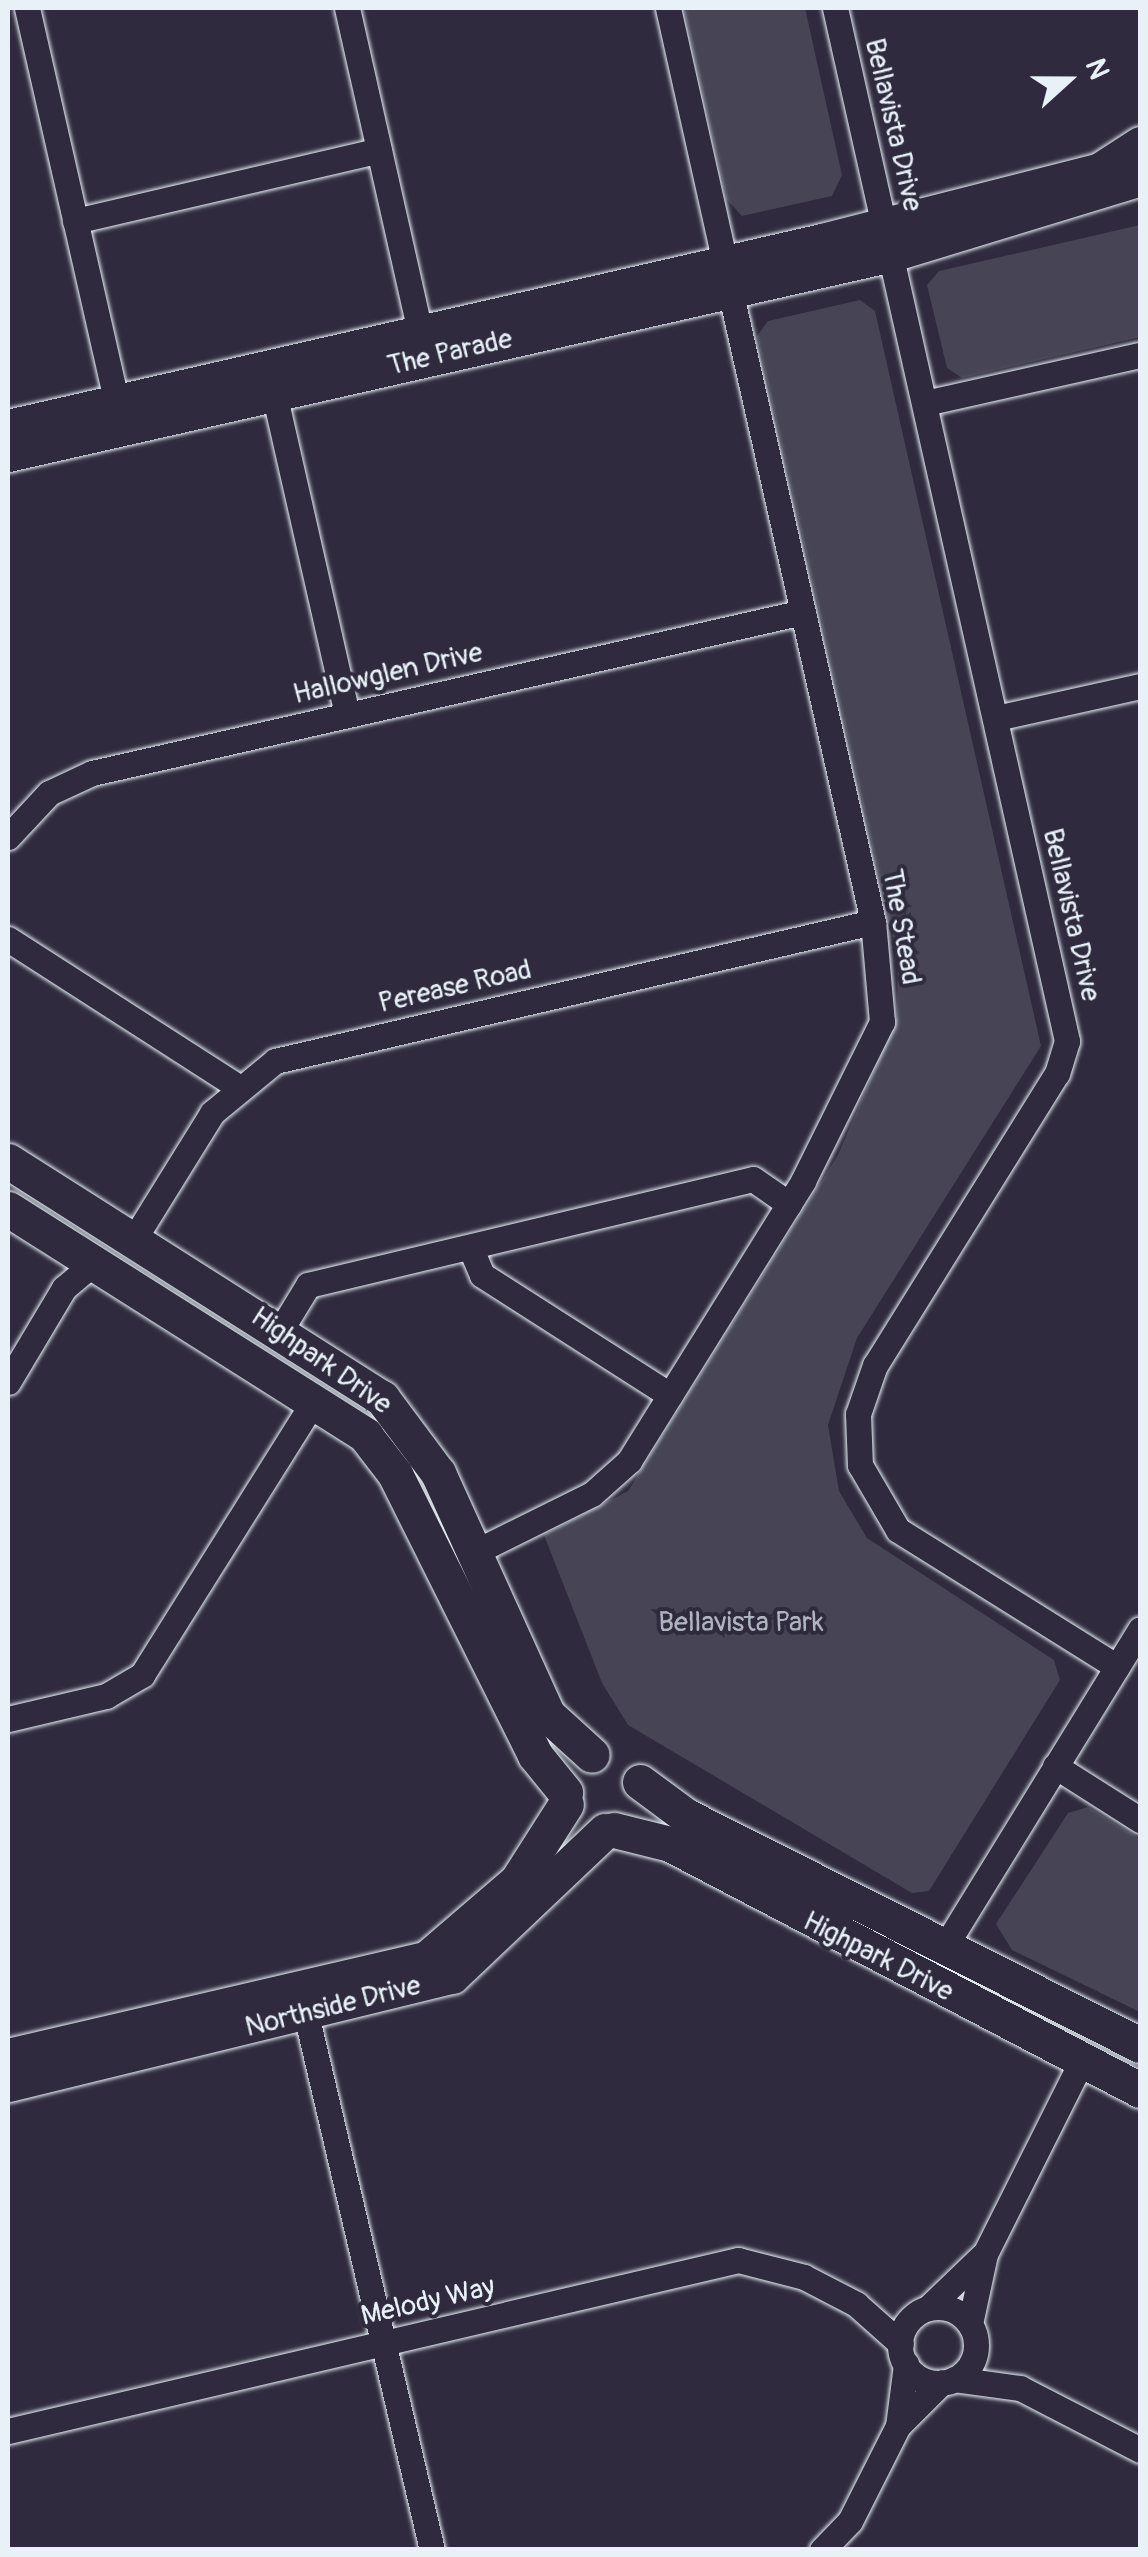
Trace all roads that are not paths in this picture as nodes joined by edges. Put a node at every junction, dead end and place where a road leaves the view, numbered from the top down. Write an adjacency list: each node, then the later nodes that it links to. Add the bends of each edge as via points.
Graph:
1 (26, 8): 8 (street)
2 (347, 8): 6 (street)
3 (668, 8): 10 (street, The Stead)
4 (835, 8): 9 (street, Bellavista Drive)
5 (1140, 144): 9 (street, via 1100,170)
6 (379, 150): 8 (street); 11 (street)
7 (1140, 178): 9 (street)
8 (75, 221): 15 (street)
9 (888, 238): 10 (street, The Parade); 14 (street, Bellavista Drive)
10 (728, 277): 11 (street, The Parade); 13 (street, The Parade); 18 (street, The Stead)
11 (420, 333): 15 (street, The Parade)
12 (1140, 354): 14 (street)
13 (274, 393): 15 (street, The Parade); 20 (street)
14 (925, 403): 21 (street, Bellavista Drive)
15 (120, 414): 16 (street, The Parade); 17 (street, The Parade)
16 (8, 427)
17 (8, 454)
18 (804, 612): 20 (street, Hallowglen Drive); 23 (street, The Stead)
19 (1140, 686): 21 (street)
20 (347, 714): 22 (street, Hallowglen Drive, via 92,772 49,792)
21 (996, 718): 38 (street, Bellavista Drive, via 1065,1023 1064,1057 875,1365 856,1439 869,1490 898,1530)
22 (8, 837)
23 (873, 922): 25 (street, Perease Road, via 296,1053); 27 (street, The Stead, via 882,1022)
24 (8, 939): 25 (street)
25 (237, 1086): 29 (street, Perease Road)
26 (8, 1161): 29 (street, Highpark Drive)
27 (789, 1204): 30 (street, via 754,1180); 34 (street, The Stead)
28 (8, 1209): 31 (street, Highpark Drive)
29 (134, 1239): 32 (street, Highpark Drive)
30 (471, 1249): 32 (street, via 308,1285); 34 (street, via 482,1275)
31 (95, 1262): 33 (street, via 64,1288); 35 (street, Highpark Drive)
32 (280, 1330): 36 (street, Highpark Drive, via 402,1418)
33 (8, 1382)
34 (670, 1395): 36 (street, The Stead, via 606,1485)
35 (316, 1399): 39 (street, via 142,1675 106,1696); 43 (street, Highpark Drive, via 365,1434 395,1474 514,1716)
36 (477, 1550): 40 (street, Highpark Drive, via 548,1715)
37 (1140, 1628): 38 (street)
38 (1117, 1668): 41 (street)
39 (8, 1719)
40 (592, 1755): 42 (street, via 626,1762); 43 (street, via 572,1769)
41 (1055, 1766): 44 (street); 46 (street)
42 (640, 1782): 45 (street, via 634,1816); 46 (street, Highpark Drive, via 686,1816)
43 (566, 1798): 45 (street, via 581,1824); 48 (street, Northside Drive, via 538,1858 446,1948)
44 (1140, 1820)
45 (610, 1830): 47 (street, Highpark Drive, via 670,1844); 48 (street, Northside Drive, via 452,1976)
46 (944, 1948): 47 (street); 49 (street, Highpark Drive)
47 (926, 1983): 52 (street, Highpark Drive)
48 (302, 2001): 51 (street, Northside Drive); 53 (street, Northside Drive); 59 (street)
49 (1100, 2025): 50 (street, Highpark Drive); 52 (street)
50 (1140, 2045)
51 (8, 2056)
52 (1082, 2060): 54 (street, Highpark Drive); 55 (street)
53 (8, 2084)
54 (1140, 2090)
55 (984, 2254): 57 (street); 58 (street)
56 (856, 2304): 57 (street, Melody Way); 59 (street, Melody Way, via 776,2264 738,2260); 60 (street, Melody Way)
57 (927, 2308): 58 (street, via 952,2309); 60 (street)
58 (973, 2330): 61 (street, via 972,2361); 62 (street)
59 (382, 2344): 64 (street, Melody Way); 66 (street)
60 (903, 2354): 61 (street); 63 (street)
61 (948, 2381): 62 (street); 63 (street)
62 (1020, 2388): 65 (street)
63 (898, 2426): 67 (street, via 850,2521)
64 (8, 2431)
65 (1140, 2450)
66 (429, 2546)
67 (822, 2550)

